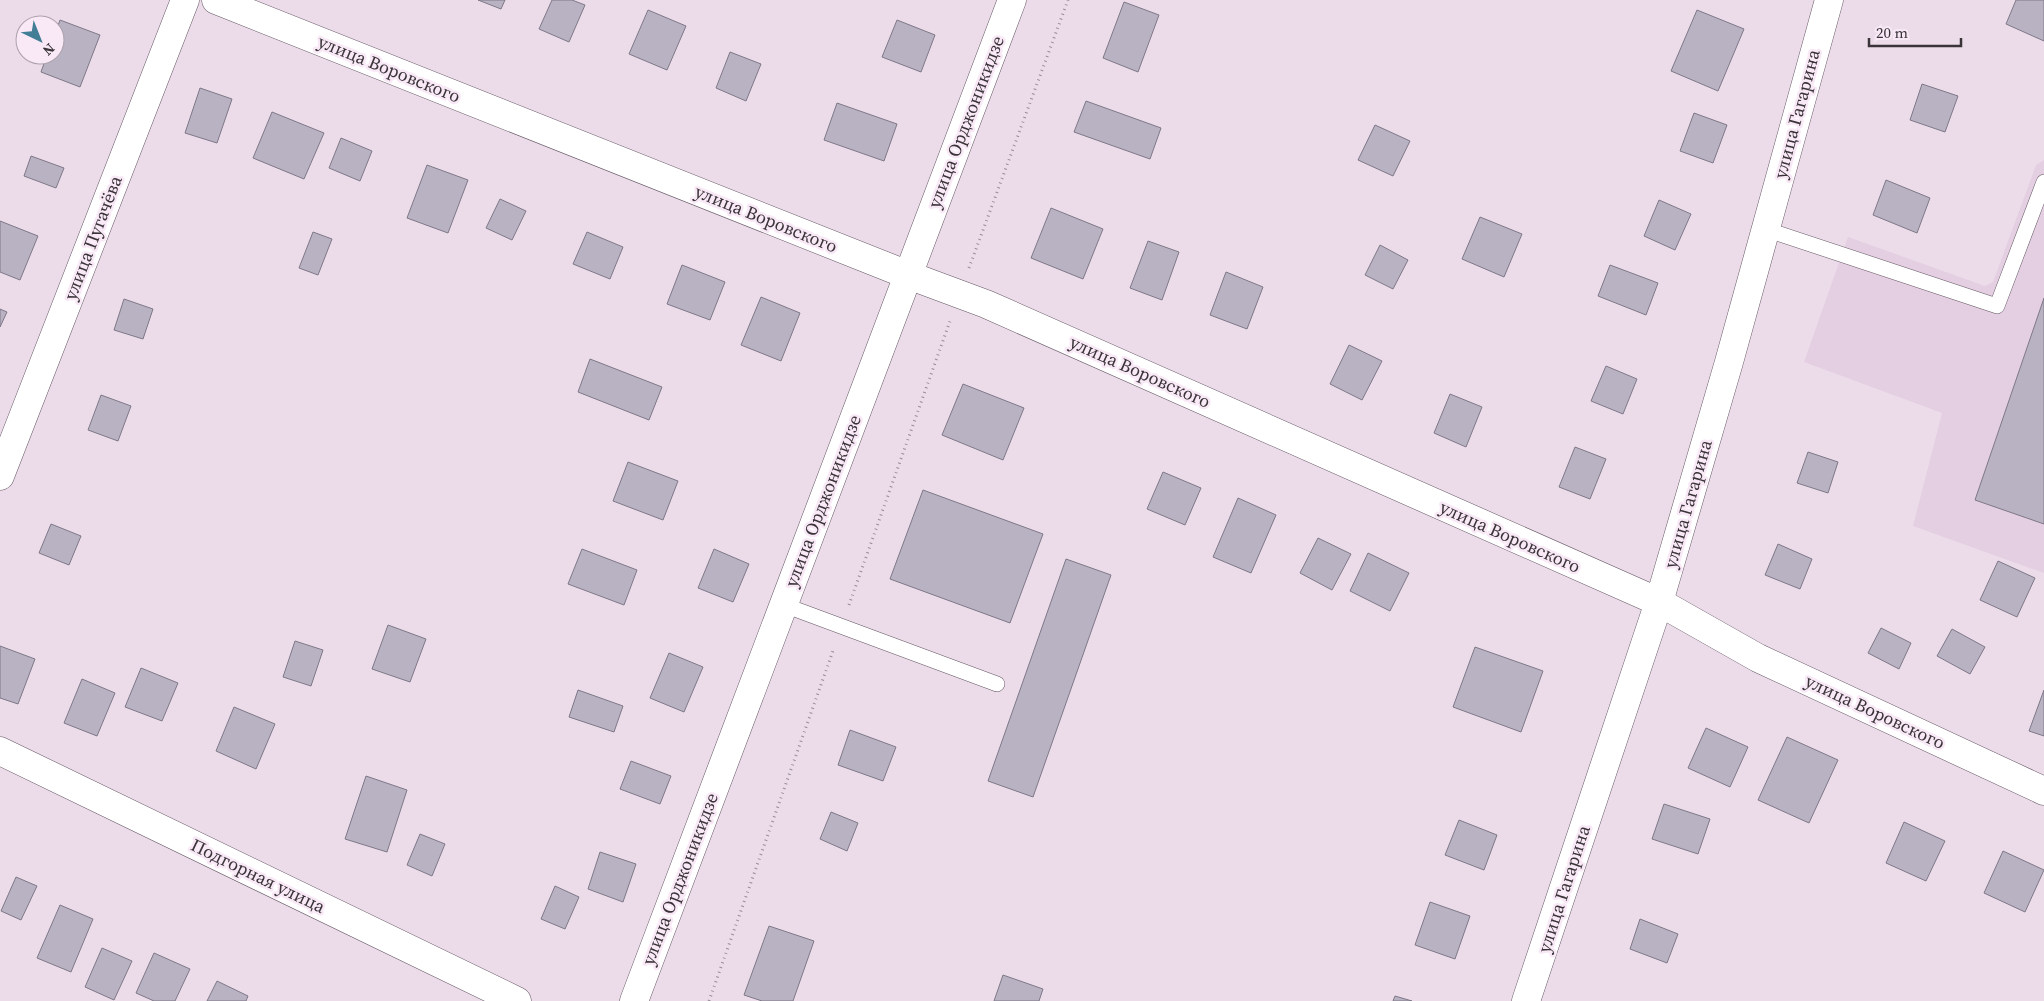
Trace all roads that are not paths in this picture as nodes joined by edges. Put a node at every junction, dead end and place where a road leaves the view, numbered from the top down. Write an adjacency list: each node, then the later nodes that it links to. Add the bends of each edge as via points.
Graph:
1 (185, 0): 8 (street, улица Пугачёва)
2 (216, 0): 7 (street, улица Воровского)
3 (1012, 0): 7 (street, улица Орджоникидзе)
4 (1829, 0): 6 (street, улица Гагарина)
5 (2044, 182): 6 (lane, via 1996,306)
6 (1766, 229): 9 (street, улица Гагарина)
7 (908, 275): 9 (street, улица Воровского, via 960,294); 10 (street, улица Орджоникидзе)
8 (0, 476)
9 (1659, 602): 13 (street, улица Воровского, via 1758,658); 16 (street, улица Гагарина)
10 (784, 605): 11 (lane); 15 (street, улица Орджоникидзе)
11 (998, 684)
12 (0, 751): 14 (street, Подгорная улица)
13 (2044, 791)
14 (517, 1001)
15 (634, 1001)
16 (1526, 1001)

